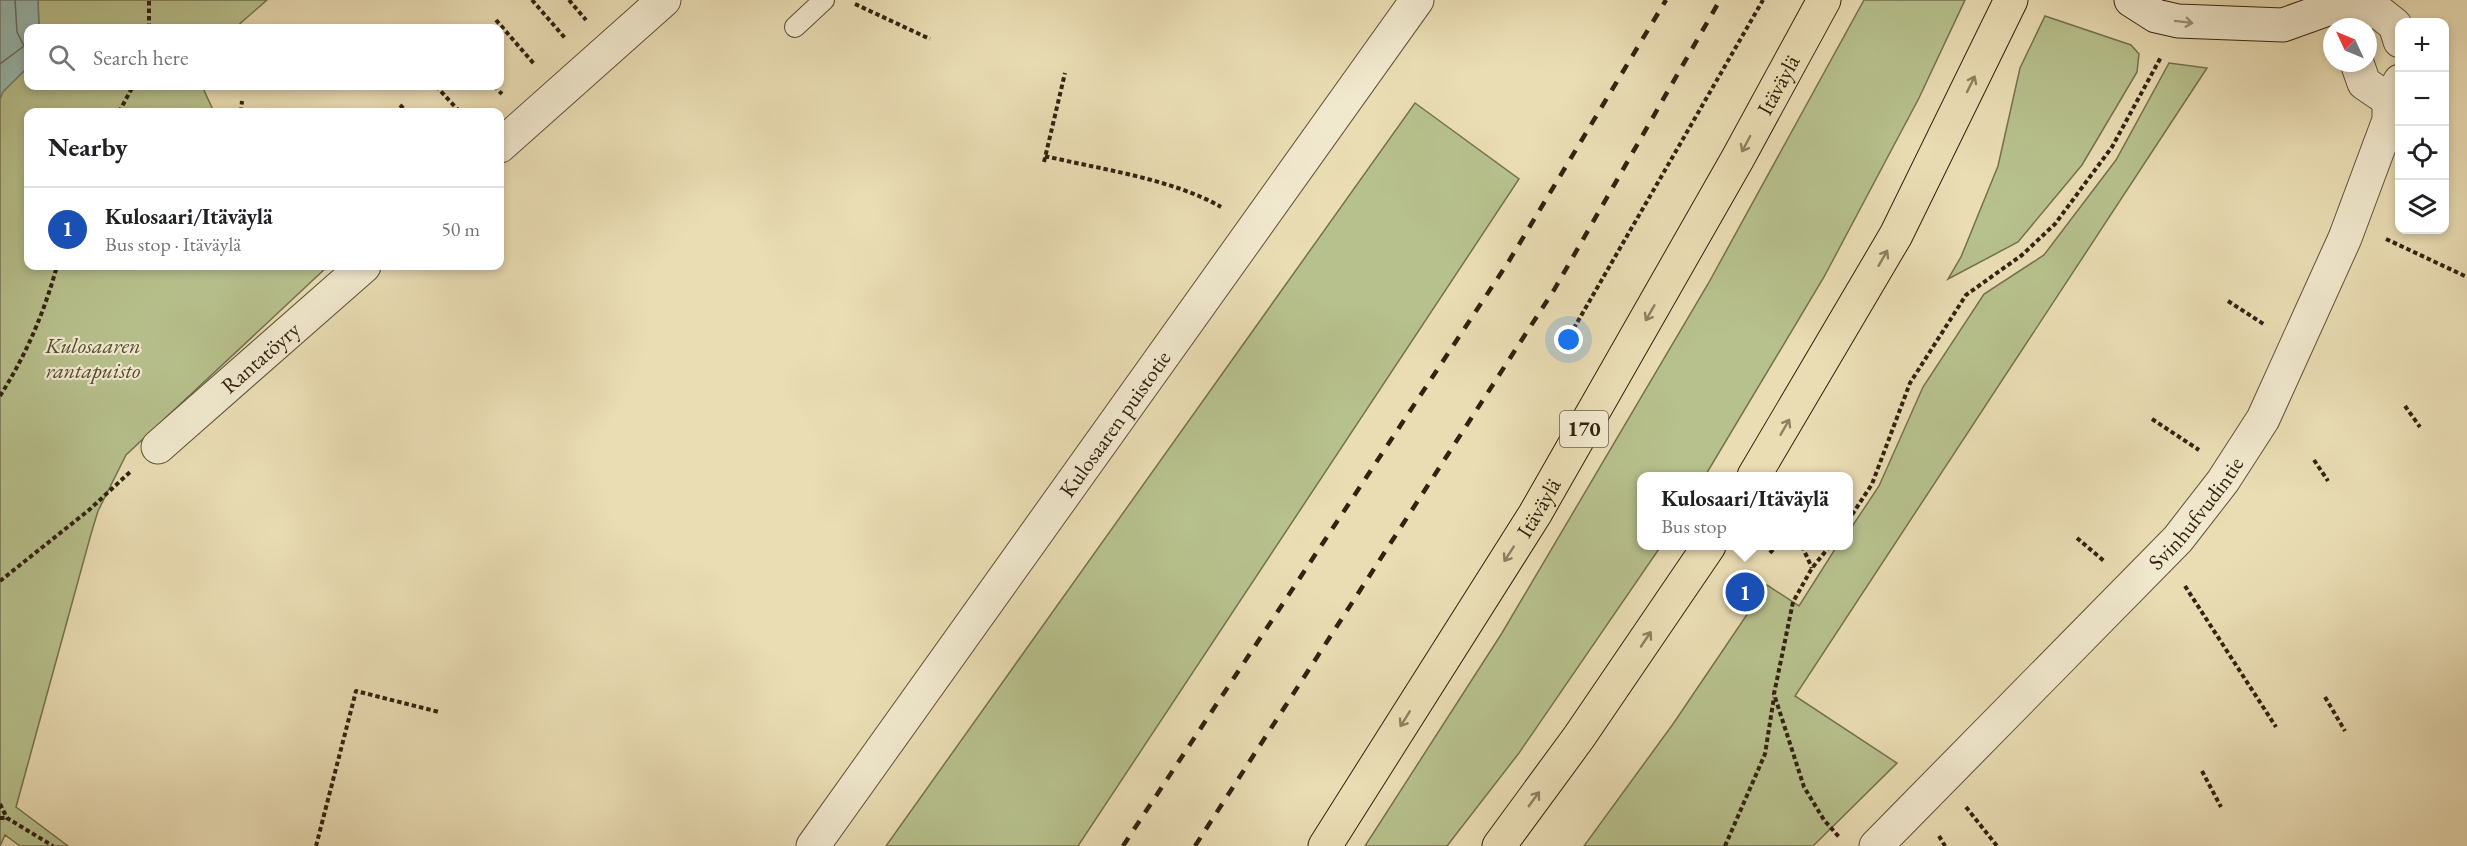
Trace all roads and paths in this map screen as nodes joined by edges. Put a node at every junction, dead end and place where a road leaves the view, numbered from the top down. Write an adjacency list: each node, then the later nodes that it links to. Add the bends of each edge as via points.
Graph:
1 (149, 0): 15 (path)
2 (532, 0): 22 (path)
3 (569, 0): 19 (path)
4 (664, 0): 36 (street)
5 (824, 0): 18 (lane)
6 (845, 0): 21 (path)
7 (1417, 0): 81 (street, Kulosaaren puistotie)
8 (1763, 0): 46 (path)
9 (1824, 0): 82 (highway, Itäväylä / 170, one-way to 82, via 1738,159 1535,513)
10 (2011, 0): 54 (highway, one-way to 10, via 1896,235)
11 (2131, 0): 12 (street, one-way to 12, via 2157,16 2212,24 2283,25)
12 (2312, 5): 13 (street)
13 (2364, 10): 17 (street)
14 (496, 20): 16 (path)
15 (149, 24)
16 (499, 24)
17 (2395, 25)
18 (795, 27)
19 (593, 28)
20 (504, 29): 25 (path)
21 (930, 39)
22 (573, 46)
23 (2167, 49): 56 (path, via 2112,147 2055,224 2022,255 1966,295 1910,383 1872,484)
24 (2360, 72): 29 (street, Svinhufvudintie, via 2364,83)
25 (542, 73)
26 (1065, 73): 37 (path)
27 (131, 90): 32 (path)
28 (440, 90): 35 (path)
29 (2394, 91): 78 (street, Svinhufvudintie, via 2389,120 2345,238 2263,419 2223,481 2170,548)
30 (242, 101): 33 (path)
31 (400, 105): 34 (path)
32 (121, 108)
33 (241, 108)
34 (403, 108)
35 (456, 108)
36 (504, 142)
37 (1045, 156): 38 (path); 39 (path, via 1175,188)
38 (1044, 162)
39 (1221, 207)
40 (2383, 237): 43 (path)
41 (56, 270): 47 (path, via 45,310)
42 (358, 270): 51 (street, Rantatöyry)
43 (2467, 277)
44 (2228, 301): 45 (path)
45 (2269, 328)
46 (1570, 335)
47 (0, 396)
48 (2405, 406): 50 (path)
49 (2152, 419): 52 (path)
50 (2420, 427)
51 (158, 447): 66 (path, via 89,510)
52 (2202, 452)
53 (2314, 460): 55 (path)
54 (1757, 472)
55 (2328, 481)
56 (1853, 513)
57 (2077, 538): 63 (path)
58 (1706, 550): 83 (highway, one-way to 58)
59 (1773, 550): 62 (path)
60 (1804, 550): 64 (path)
61 (1827, 550): 64 (path)
62 (1770, 553)
63 (2106, 563)
64 (1812, 568): 67 (path, via 1793,602)
65 (2181, 580): 70 (path)
66 (0, 581)
67 (1774, 693): 84 (path, via 1765,754); 85 (path, via 1804,787)
68 (2325, 697): 71 (path)
69 (439, 712): 80 (path, via 356,691)
70 (2276, 727)
71 (2345, 731)
72 (2202, 771): 75 (path)
73 (1962, 802): 86 (path)
74 (0, 804): 77 (path)
75 (2222, 807)
76 (0, 818): 77 (path)
77 (7, 818): 79 (path)
78 (1885, 842)
79 (52, 846)
80 (316, 846)
81 (813, 846)
82 (1325, 846)
83 (1499, 846)
84 (1725, 846)
85 (1845, 846)
86 (1997, 846)

